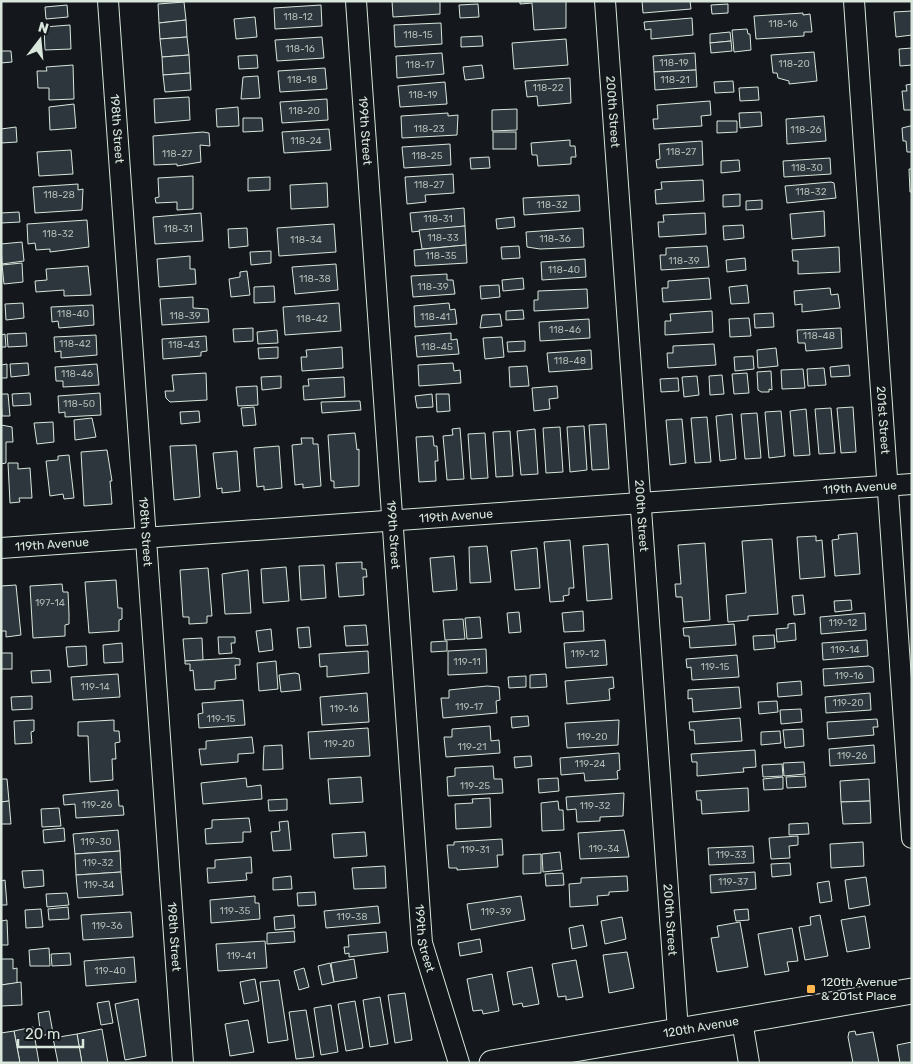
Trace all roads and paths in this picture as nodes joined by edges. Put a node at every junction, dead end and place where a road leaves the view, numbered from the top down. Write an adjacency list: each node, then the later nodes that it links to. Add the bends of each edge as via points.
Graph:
1 (108, 1): 9 (street, 198th Street)
2 (356, 1): 8 (street, 199th Street)
3 (605, 1): 7 (street, 200th Street)
4 (854, 1): 6 (street, 201st Street)
5 (912, 484): 6 (street, 119th Avenue)
6 (888, 486): 7 (street, 119th Avenue); 11 (street, 201st Street)
7 (640, 503): 8 (street, 119th Avenue); 14 (street, 200th Street)
8 (393, 520): 9 (street, 119th Avenue); 17 (street, 199th Street, via 422,943)
9 (145, 538): 10 (street, 119th Avenue); 16 (street, 198th Street)
10 (1, 548)
11 (912, 838)
12 (912, 991): 13 (street, 120th Avenue)
13 (742, 1021): 14 (street, 120th Avenue); 19 (street)
14 (678, 1031): 15 (street, 120th Avenue)
15 (497, 1062): 18 (street, 120th Avenue)
16 (183, 1063)
17 (459, 1063)
18 (492, 1063)
19 (750, 1063)

